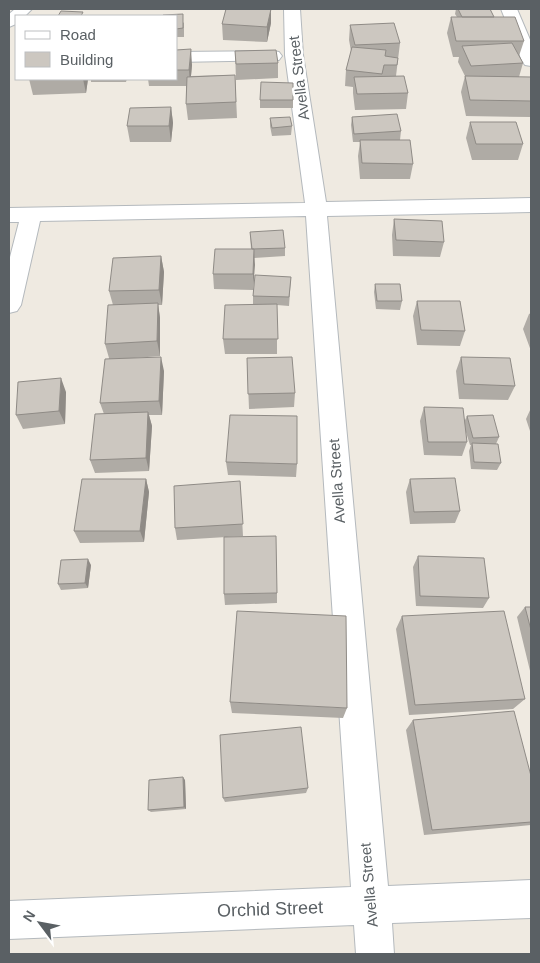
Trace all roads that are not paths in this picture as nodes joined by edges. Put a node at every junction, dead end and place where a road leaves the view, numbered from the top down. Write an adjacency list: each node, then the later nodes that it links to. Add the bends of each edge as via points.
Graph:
1 (292, 9): 3 (street, Avella Street)
2 (509, 9): 5 (street)
3 (294, 56): 4 (street); 7 (street, Avella Street)
4 (178, 57)
5 (531, 61)
6 (531, 205): 7 (street)
7 (316, 208): 9 (street); 12 (street, Avella Street)
8 (9, 215): 9 (street)
9 (31, 215): 10 (street)
10 (9, 305)
11 (531, 899): 12 (street, Orchid Street)
12 (371, 904): 13 (street, Orchid Street); 14 (street, Avella Street)
13 (9, 920)
14 (375, 954)

